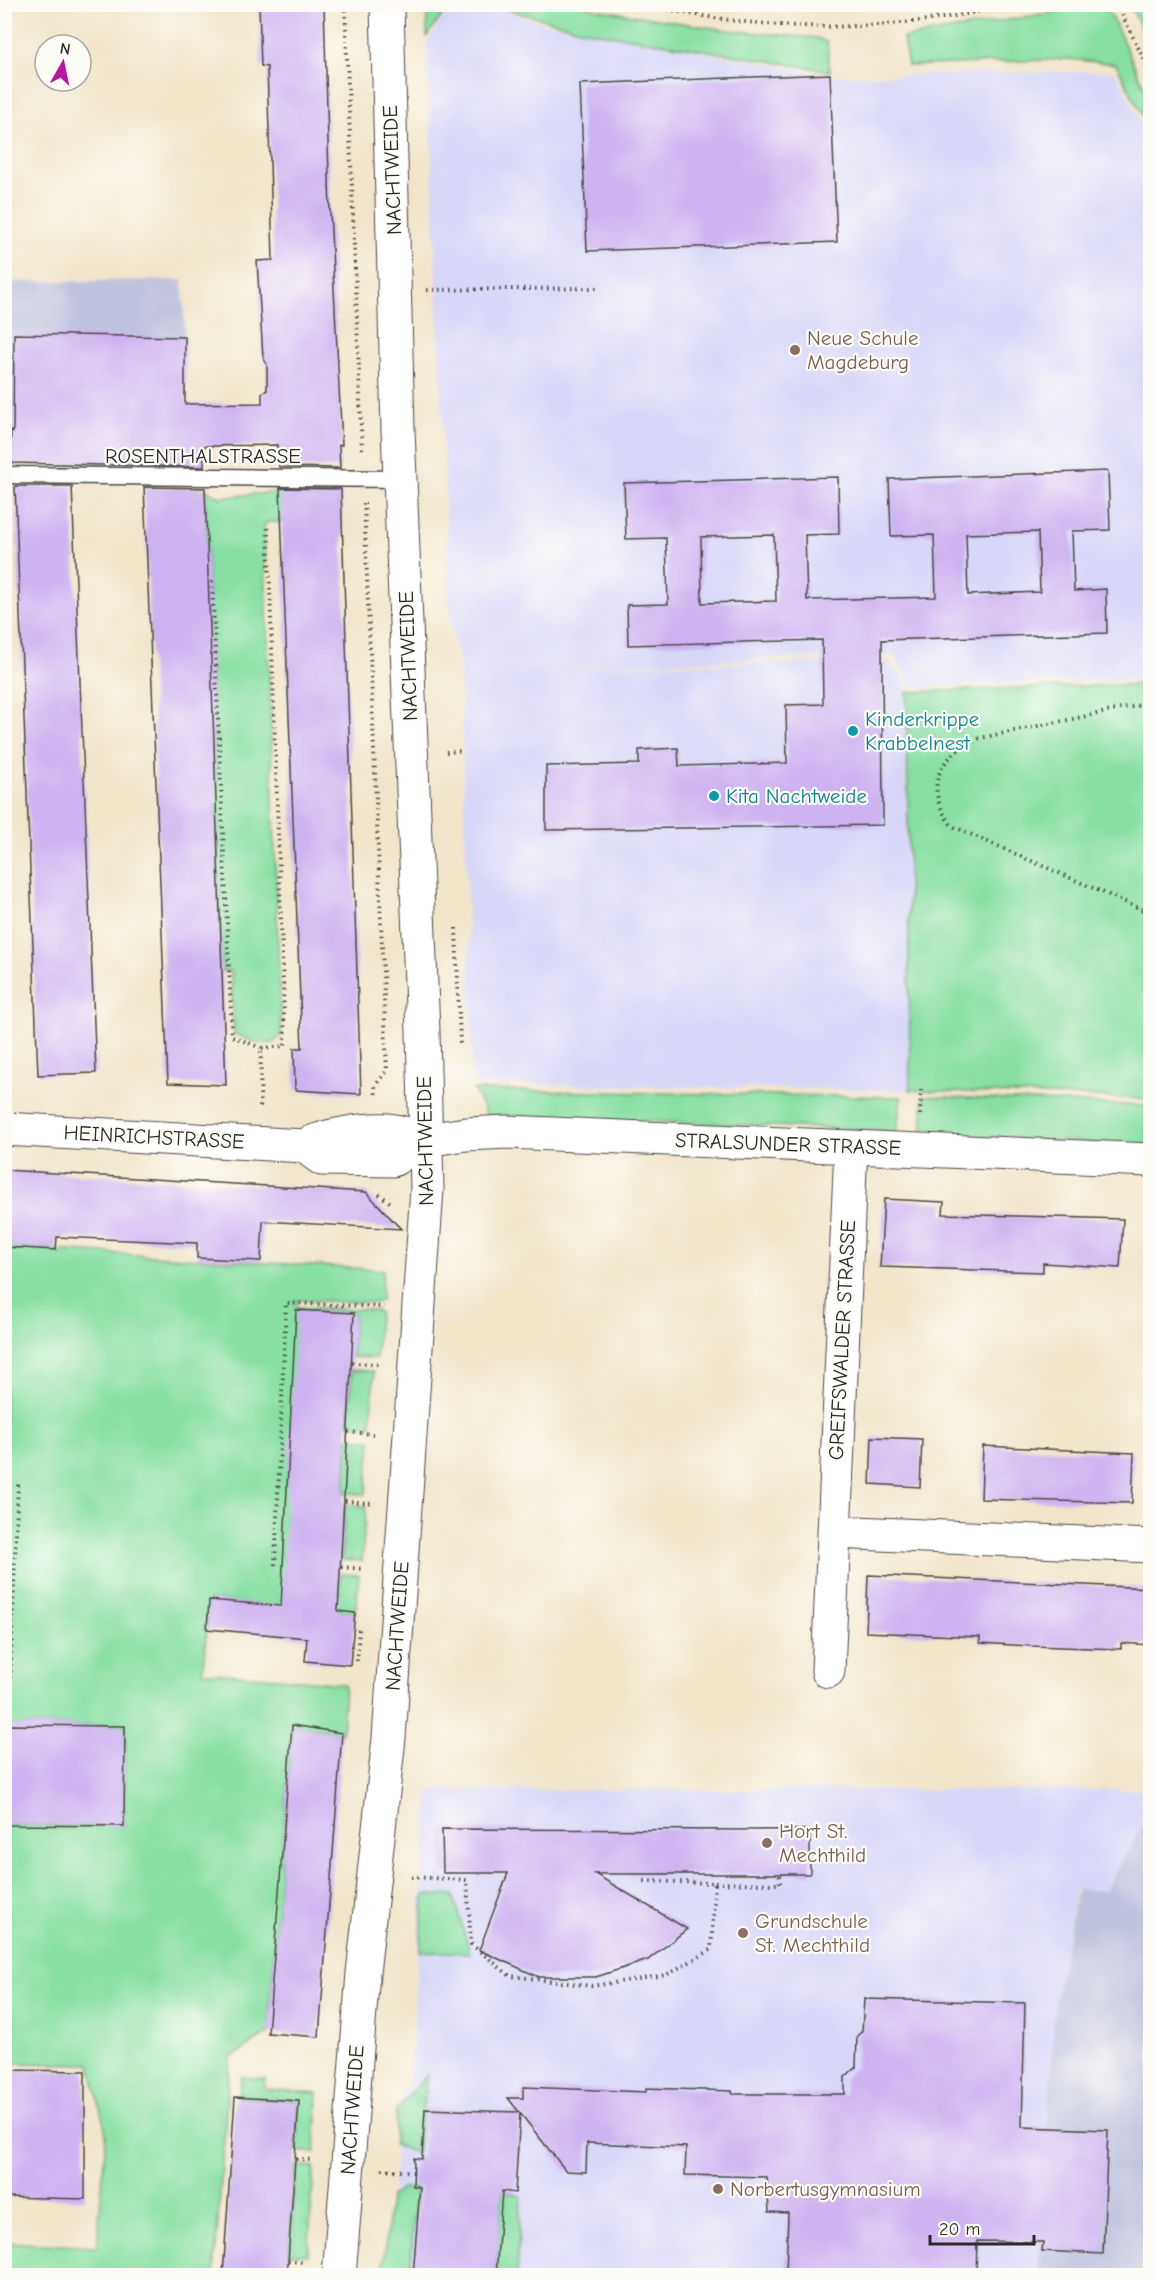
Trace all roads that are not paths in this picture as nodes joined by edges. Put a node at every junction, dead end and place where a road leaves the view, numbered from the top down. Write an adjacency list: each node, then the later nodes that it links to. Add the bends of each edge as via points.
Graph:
1 (387, 4): 3 (street, NACHTWEIDE)
2 (4, 475): 3 (lane, ROSENTHALSTRASSE)
3 (401, 479): 5 (street, NACHTWEIDE)
4 (4, 1129): 5 (street, HEINRICHSTRASSE, via 304,1146 322,1159 386,1161)
5 (426, 1140): 6 (street, STRALSUNDER STRASSE, via 507,1132); 11 (street, NACHTWEIDE, via 424,1256 389,1738)
6 (851, 1147): 7 (street, STRALSUNDER STRASSE); 8 (street, GREIFSWALDER STRASSE)
7 (1150, 1160)
8 (834, 1532): 9 (street); 10 (street, GREIFSWALDER STRASSE)
9 (1150, 1545)
10 (828, 1671)
11 (327, 2269)

